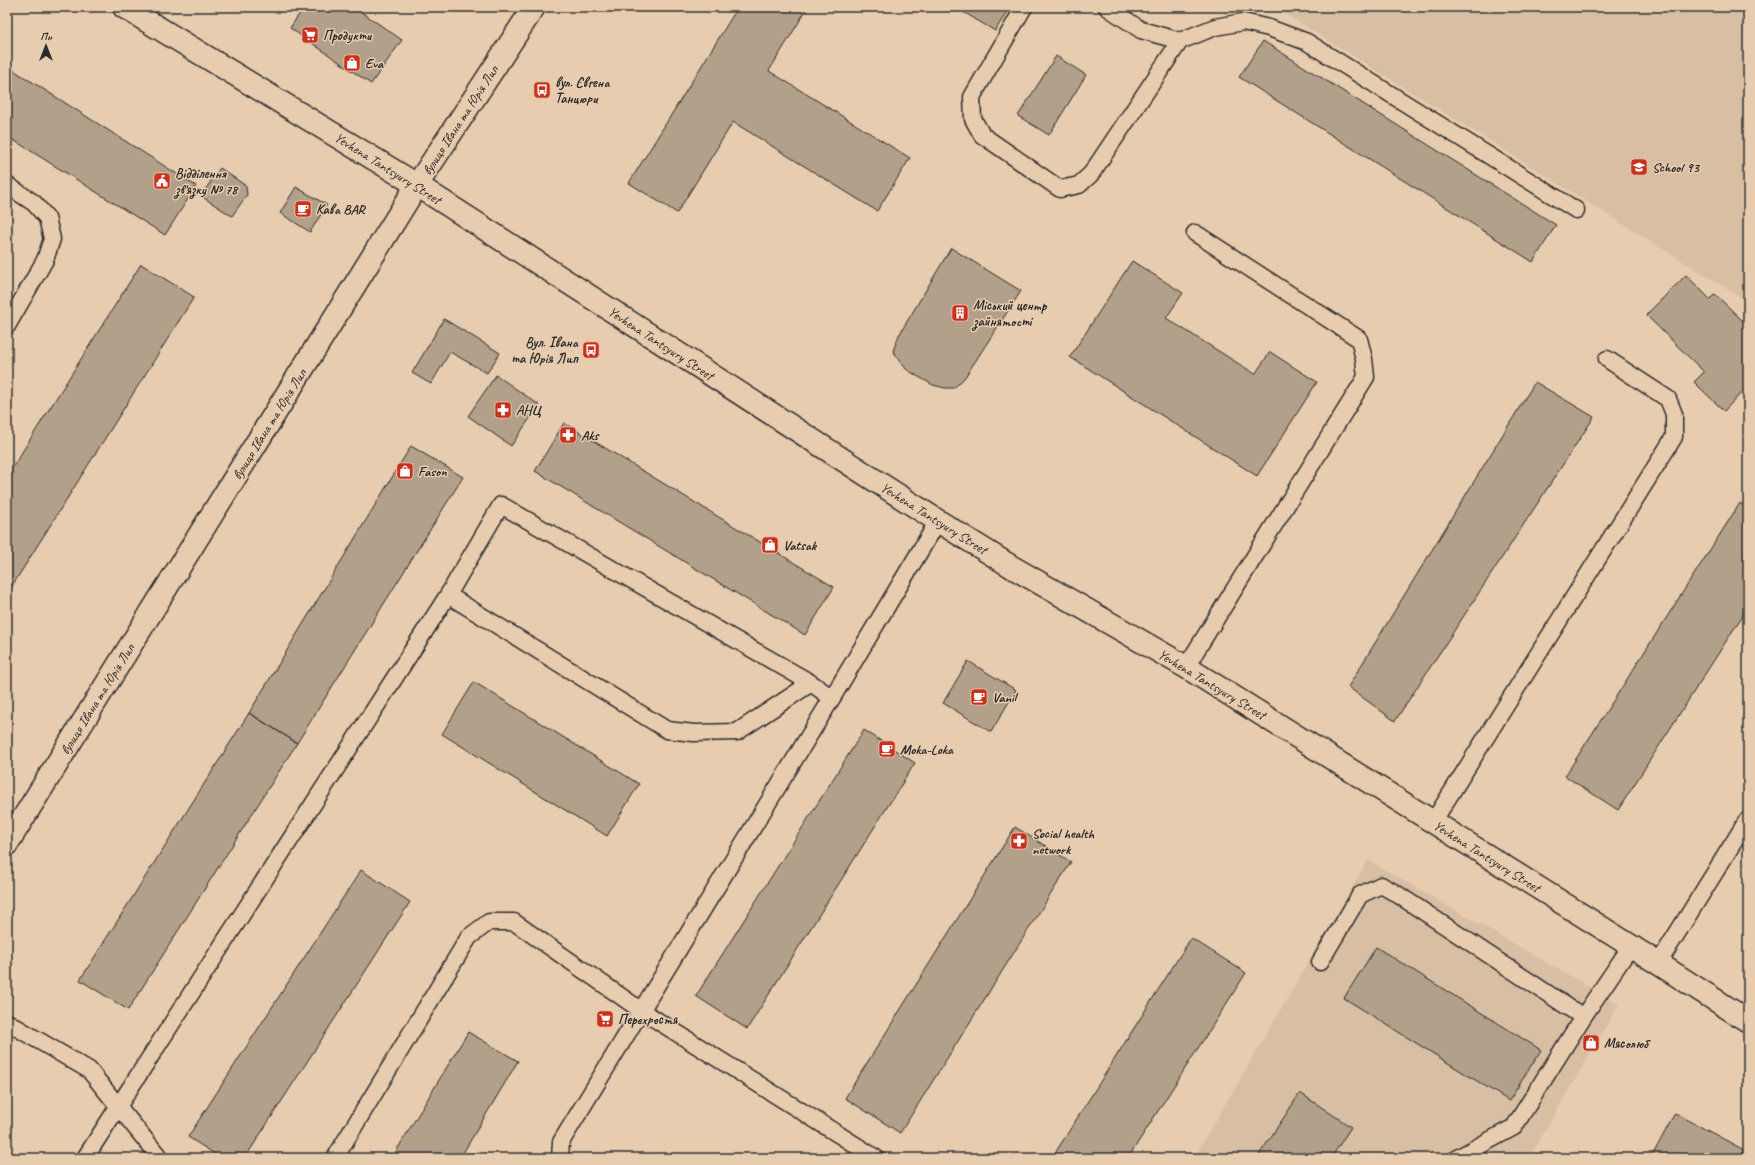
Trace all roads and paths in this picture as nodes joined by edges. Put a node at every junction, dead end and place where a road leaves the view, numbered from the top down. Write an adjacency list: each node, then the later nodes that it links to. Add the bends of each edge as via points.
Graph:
1 (124, 7): 7 (street, Yevhena Tantsyury Street)
2 (534, 7): 7 (street, вулиця Івана та Юрія Лип)
3 (1024, 7): 5 (lane, via 972,97 972,119 982,135 1060,189 1079,185 1091,174)
4 (1108, 7): 5 (lane, via 1141,30)
5 (1180, 41): 8 (lane, via 1215,27 1243,22 1269,28 1307,42)
6 (7, 185): 10 (lane, via 34,202 47,218 52,239 45,260)
7 (417, 185): 12 (street, Yevhena Tantsyury Street); 19 (street, вулиця Івана та Юрія Лип)
8 (1576, 210)
9 (1195, 233): 14 (lane, via 1359,339 1366,377)
10 (7, 326)
11 (1607, 359): 18 (lane, via 1668,399 1674,414 1674,437)
12 (938, 521): 14 (street, Yevhena Tantsyury Street); 16 (lane)
13 (448, 595): 15 (lane, via 667,730 694,733 737,732); 15 (lane, via 501,506); 27 (lane)
14 (1186, 668): 18 (street, Yevhena Tantsyury Street)
15 (811, 683): 16 (lane)
16 (832, 698): 23 (lane)
17 (1748, 819): 22 (lane)
18 (1433, 822): 20 (street, Yevhena Tantsyury Street)
19 (7, 844)
20 (1631, 946): 22 (street, Yevhena Tantsyury Street); 24 (lane)
21 (1320, 962): 24 (lane, via 1360,895 1381,885)
22 (1658, 964): 25 (street, Yevhena Tantsyury Street)
23 (642, 1011): 30 (lane, via 514,922 490,922 469,936); 31 (lane, via 561,1142); 32 (lane)
24 (1584, 1017): 33 (lane, via 1514,1127)
25 (1748, 1021)
26 (7, 1022): 27 (lane, via 89,1070)
27 (118, 1106): 28 (lane); 29 (lane)
28 (85, 1158)
29 (160, 1158)
30 (335, 1158)
31 (560, 1158)
32 (876, 1158)
33 (1457, 1158)

